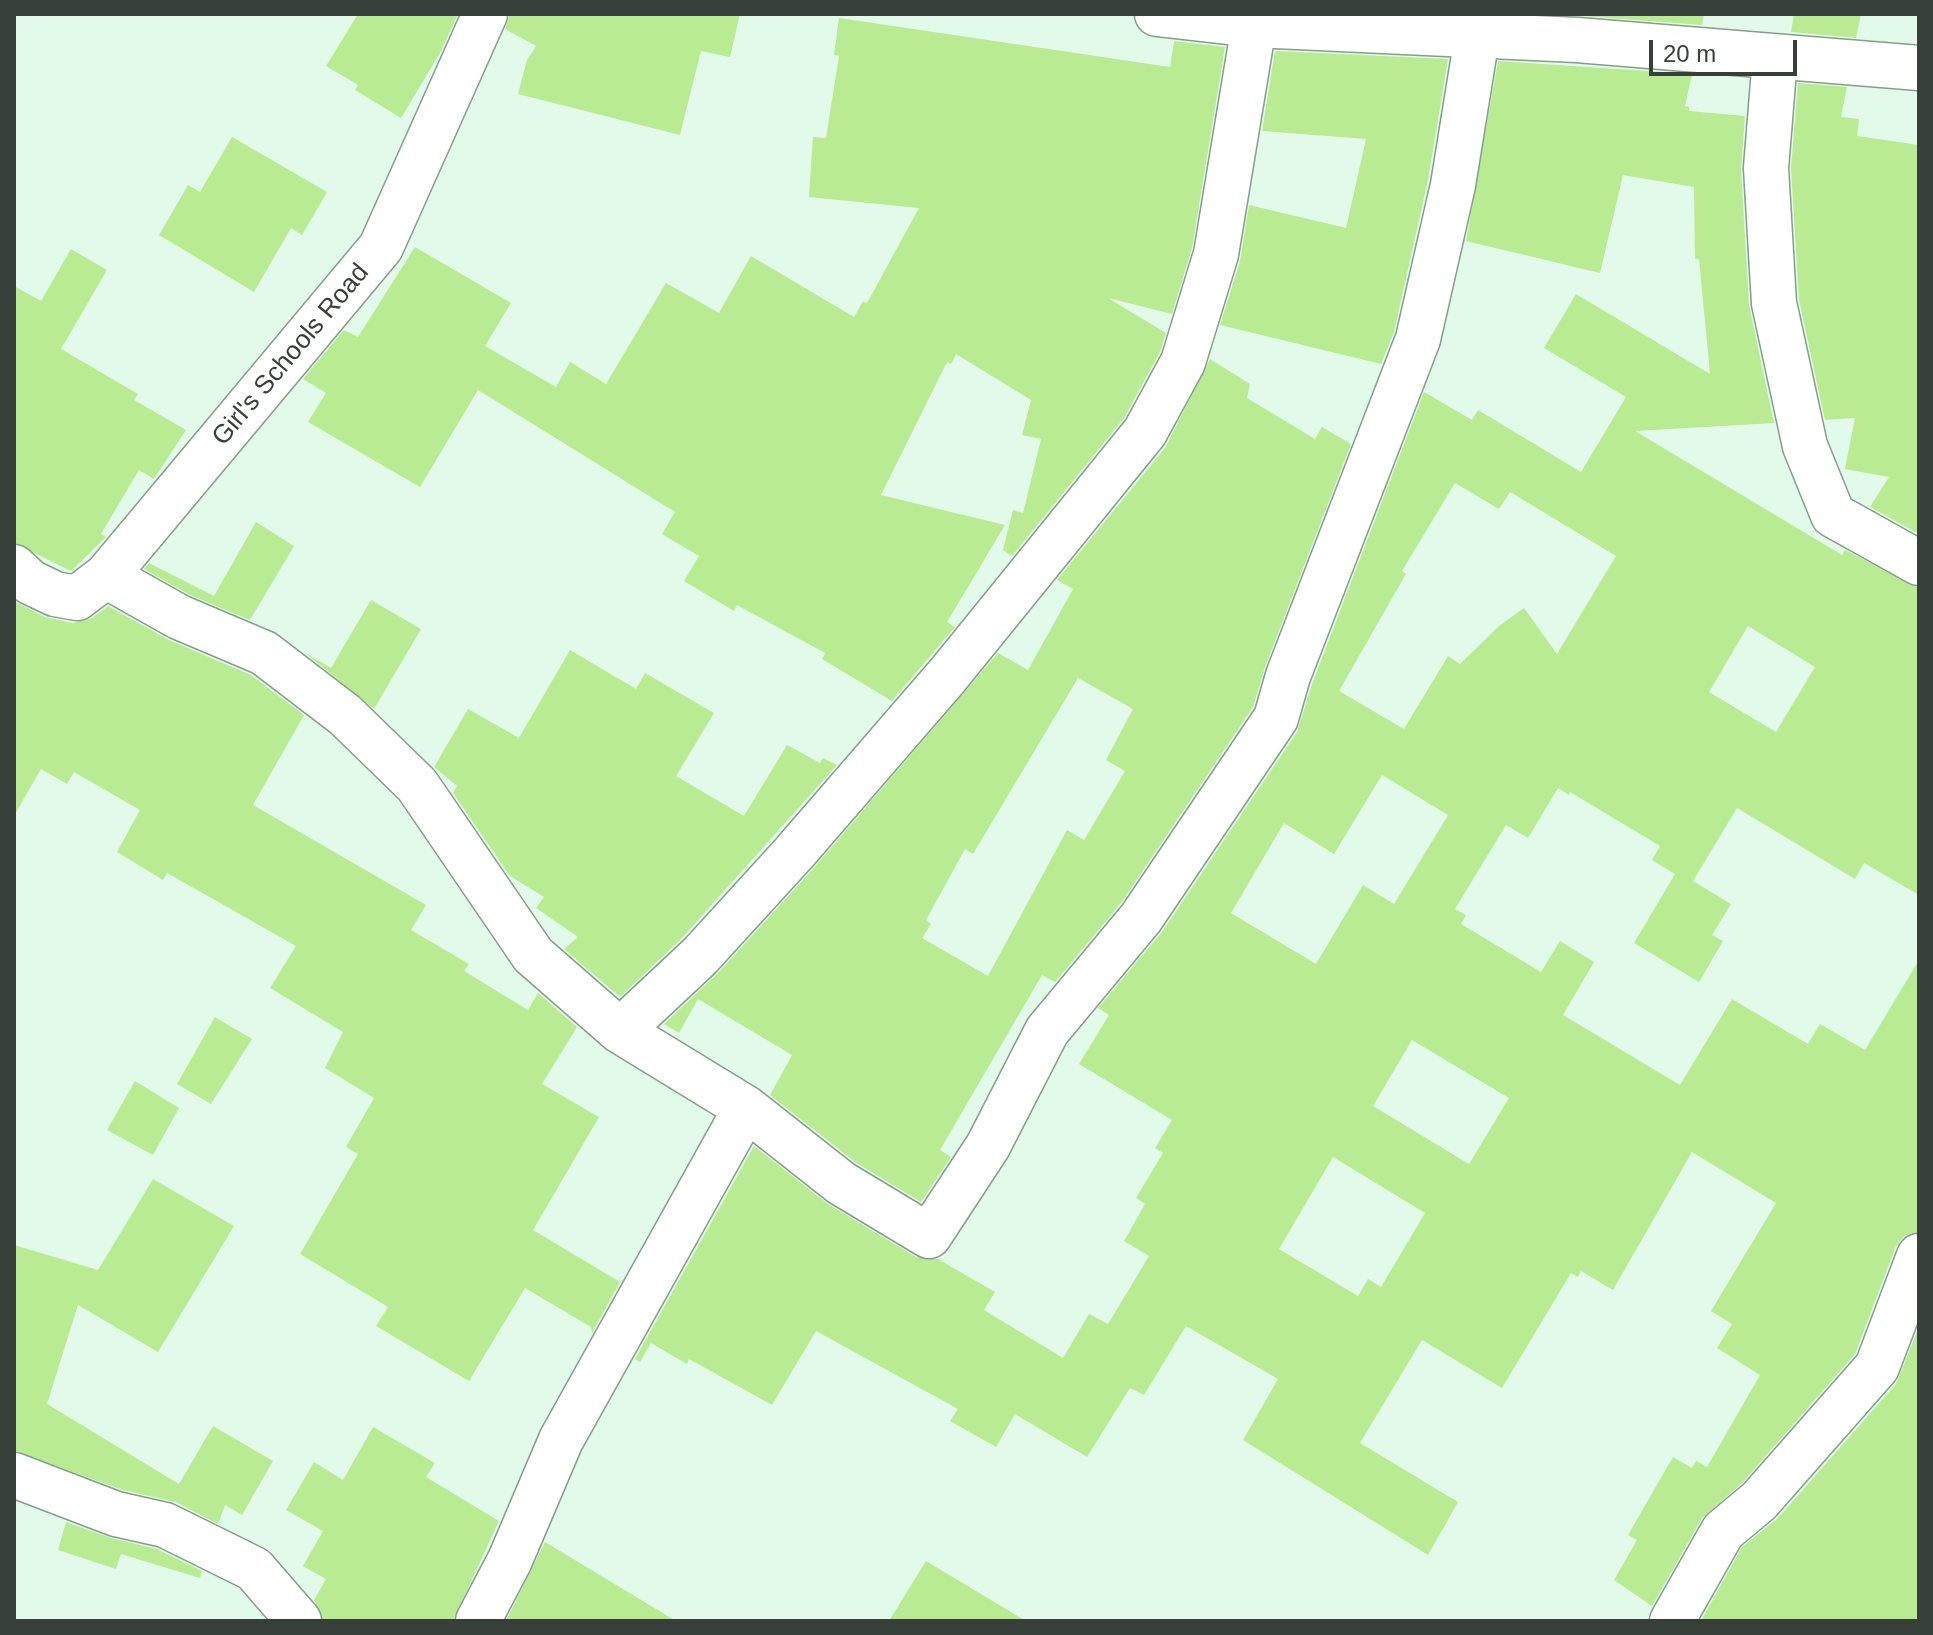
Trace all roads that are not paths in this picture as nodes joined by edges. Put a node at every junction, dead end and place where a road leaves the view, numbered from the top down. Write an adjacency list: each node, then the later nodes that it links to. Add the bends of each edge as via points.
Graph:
1 (485, 14): 9 (street, Girl's Schools Road, via 381,247)
2 (1157, 14): 3 (street)
3 (1254, 25): 4 (street); 10 (street, via 1216,254 1183,362 1145,432 957,664 804,841 700,956)
4 (1477, 37): 5 (street, via 1577,40); 11 (street, via 1453,185 1418,339 1276,718 1141,918 1047,1031 988,1146 929,1236 841,1183)
5 (1775, 58): 6 (street); 7 (street, via 1766,168 1774,303 1805,446 1833,515)
6 (1919, 68)
7 (1919, 563)
8 (14, 567): 9 (street, Girl's Schools Road, via 30,582 77,598)
9 (106, 576): 10 (street, via 179,617 264,653 345,715 417,785 533,955)
10 (620, 1031): 11 (street)
11 (746, 1108): 15 (street, via 561,1440)
12 (1919, 1256): 16 (street, via 1877,1367 1759,1501 1723,1531)
13 (14, 1475): 14 (street, via 116,1514 165,1525 254,1569)
14 (299, 1621)
15 (478, 1621)
16 (1672, 1621)

